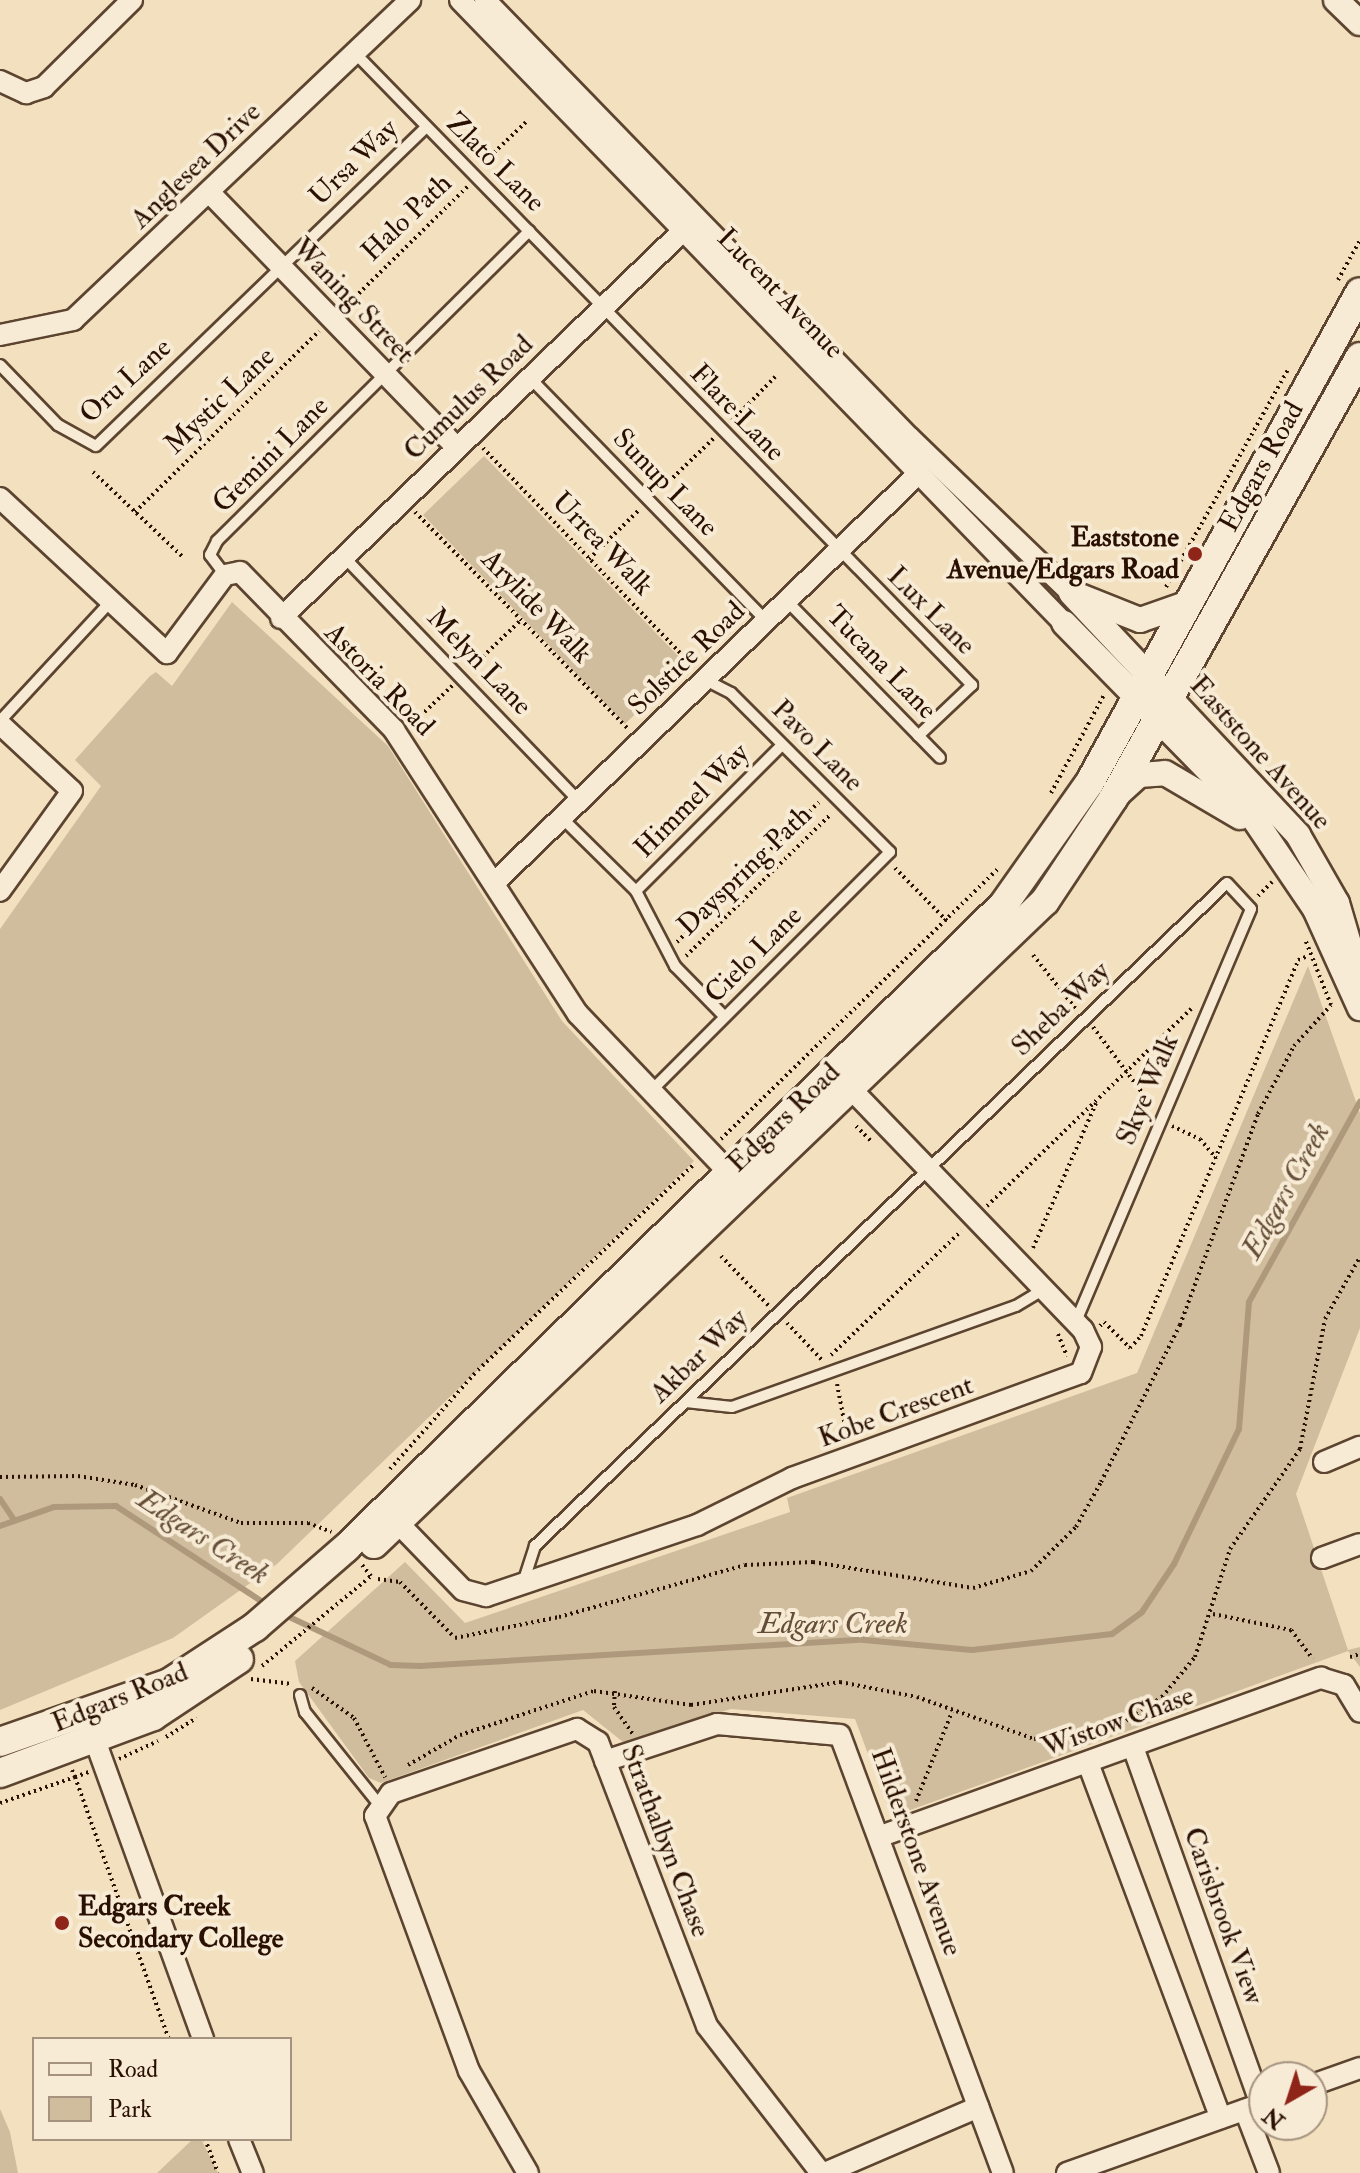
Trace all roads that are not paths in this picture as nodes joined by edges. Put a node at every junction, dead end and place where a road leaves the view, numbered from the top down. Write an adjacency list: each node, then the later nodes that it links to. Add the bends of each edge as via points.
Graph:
1 (132, 0): 8 (street, via 44,87 26,93)
2 (410, 0): 7 (street, Anglesea Drive)
3 (460, 0): 13 (street, Lucent Avenue)
4 (485, 0): 11 (street, Lucent Avenue)
5 (1336, 0): 6 (street)
6 (1360, 23)
7 (354, 52): 9 (lane, Zlato Lane); 10 (street, Anglesea Drive)
8 (0, 81)
9 (426, 127): 12 (lane, Zlato Lane); 14 (lane, Ursa Way)
10 (210, 193): 14 (street, Waning Street); 17 (street, Anglesea Drive, via 73,320)
11 (696, 218): 13 (street, Cumulus Road); 28 (street, Lucent Avenue)
12 (529, 231): 16 (lane, Zlato Lane); 20 (lane)
13 (681, 233): 16 (street, Cumulus Road); 23 (street, Lucent Avenue)
14 (281, 266): 19 (lane, Oru Lane, via 96,446 58,425); 20 (street, Waning Street)
15 (1360, 292): 29 (main road, Edgars Road)
16 (603, 308): 21 (street, Cumulus Road); 25 (lane, Flare Lane)
17 (0, 335)
18 (1360, 357): 37 (main road, Edgars Road)
19 (0, 365)
20 (386, 375): 22 (street, Waning Street); 27 (lane, Gemini Lane, via 217,541 210,555)
21 (530, 378): 22 (street, Cumulus Road); 33 (lane, Sunup Lane)
22 (464, 442): 26 (street, Cumulus Road)
23 (917, 475): 25 (street, Solstice Road); 34 (street, Lucent Avenue)
24 (0, 498): 30 (street)
25 (838, 552): 31 (street, Solstice Road); 39 (lane, Lux Lane, via 972,685)
26 (344, 557): 32 (street, Cumulus Road); 43 (lane, Melyn Lane)
27 (225, 575): 30 (street, via 167,653); 32 (street, Astoria Road, via 240,572)
28 (1071, 593): 29 (street, via 1140,620); 36 (street, Eaststone Avenue)
29 (1174, 599): 36 (main road, Edgars Road)
30 (111, 601): 38 (lane)
31 (787, 601): 33 (street, Solstice Road); 39 (lane, Tucana Lane)
32 (281, 618): 47 (street, Astoria Road, via 394,730)
33 (766, 621): 35 (street, Solstice Road)
34 (1064, 623): 36 (street, Eaststone Avenue)
35 (706, 680): 40 (lane, Pavo Lane, via 731,693); 43 (street, Solstice Road)
36 (1141, 687): 37 (street, Eaststone Avenue); 57 (main road, Edgars Road, via 1071,813 1004,904)
37 (1166, 707): 42 (main road, Edgars Road); 45 (street, Eaststone Avenue); 51 (street, Eaststone Avenue, via 1311,854 1337,903)
38 (0, 723): 49 (street, via 72,791)
39 (918, 736): 41 (lane, Tucana Lane)
40 (782, 745): 46 (lane, Pavo Lane); 50 (lane, Himmel Way)
41 (940, 758)
42 (1114, 797): 45 (street, via 1139,775 1165,773 1237,814); 55 (main road, Edgars Road, via 1026,922)
43 (579, 801): 44 (street, Solstice Road)
44 (562, 818): 47 (street, Solstice Road); 50 (lane)
45 (1280, 853): 52 (street, Eaststone Avenue)
46 (887, 855): 53 (lane, Cielo Lane)
47 (495, 882): 54 (street, Astoria Road, via 578,1014)
48 (1227, 883): 56 (lane, Sheba Way); 59 (lane, Skye Walk, via 1248,906)
49 (0, 891)
50 (636, 891): 53 (lane, via 675,966)
51 (1360, 981)
52 (1360, 1008)
53 (725, 1017): 54 (lane, Cielo Lane)
54 (651, 1091): 57 (street, Astoria Road)
55 (853, 1091): 56 (street, Kobe Crescent); 57 (main road, Edgars Road)
56 (929, 1169): 58 (street, Kobe Crescent); 60 (lane, Akbar Way)
57 (738, 1182): 63 (main road, Edgars Road); 65 (main road, Edgars Road)
58 (1044, 1289): 59 (street, Kobe Crescent); 60 (lane, via 1016,1306 732,1407)
59 (1076, 1322): 67 (street, Kobe Crescent, via 1090,1356 1071,1378 792,1478 697,1525)
60 (686, 1402): 67 (lane, Akbar Way, via 535,1546)
61 (1360, 1447): 62 (street)
62 (1324, 1462)
63 (398, 1523): 65 (main road, Edgars Road); 67 (street, Kobe Crescent, via 470,1594)
64 (1360, 1544): 66 (street)
65 (352, 1554): 68 (main road, Edgars Road, via 332,1583)
66 (1322, 1558)
67 (521, 1588)
68 (247, 1660): 71 (main road, Edgars Road); 73 (main road, Edgars Road)
69 (300, 1695): 78 (lane, via 305,1712)
70 (1360, 1712): 74 (street, Wistow Chase, via 1344,1685 1321,1678)
71 (85, 1716): 72 (main road, Edgars Road); 73 (street)
72 (0, 1742)
73 (96, 1743): 77 (main road, Edgars Road); 80 (street)
74 (1133, 1747): 76 (street, Wistow Chase); 83 (street, Carisbrook View)
75 (605, 1761): 78 (street, Strathalbyn Chase, via 592,1735 567,1730); 79 (street, Hilderstone Avenue, via 717,1724 836,1732); 91 (street, Strathalbyn Chase, via 707,2026)
76 (1088, 1763): 79 (street, Wistow Chase); 86 (street)
77 (0, 1773)
78 (378, 1803): 90 (street, via 375,1823 469,2071)
79 (881, 1836): 84 (street, Hilderstone Avenue)
80 (202, 2037)
81 (1360, 2068): 82 (street)
82 (1328, 2079)
83 (1248, 2080)
84 (978, 2107): 91 (street); 92 (street, Hilderstone Avenue)
85 (1248, 2109): 86 (street)
86 (1221, 2118): 93 (street)
87 (240, 2141): 89 (street)
88 (1263, 2141): 94 (street, Carisbrook View)
89 (253, 2173)
90 (528, 2173)
91 (823, 2173)
92 (1003, 2173)
93 (1067, 2173)
94 (1269, 2173)

